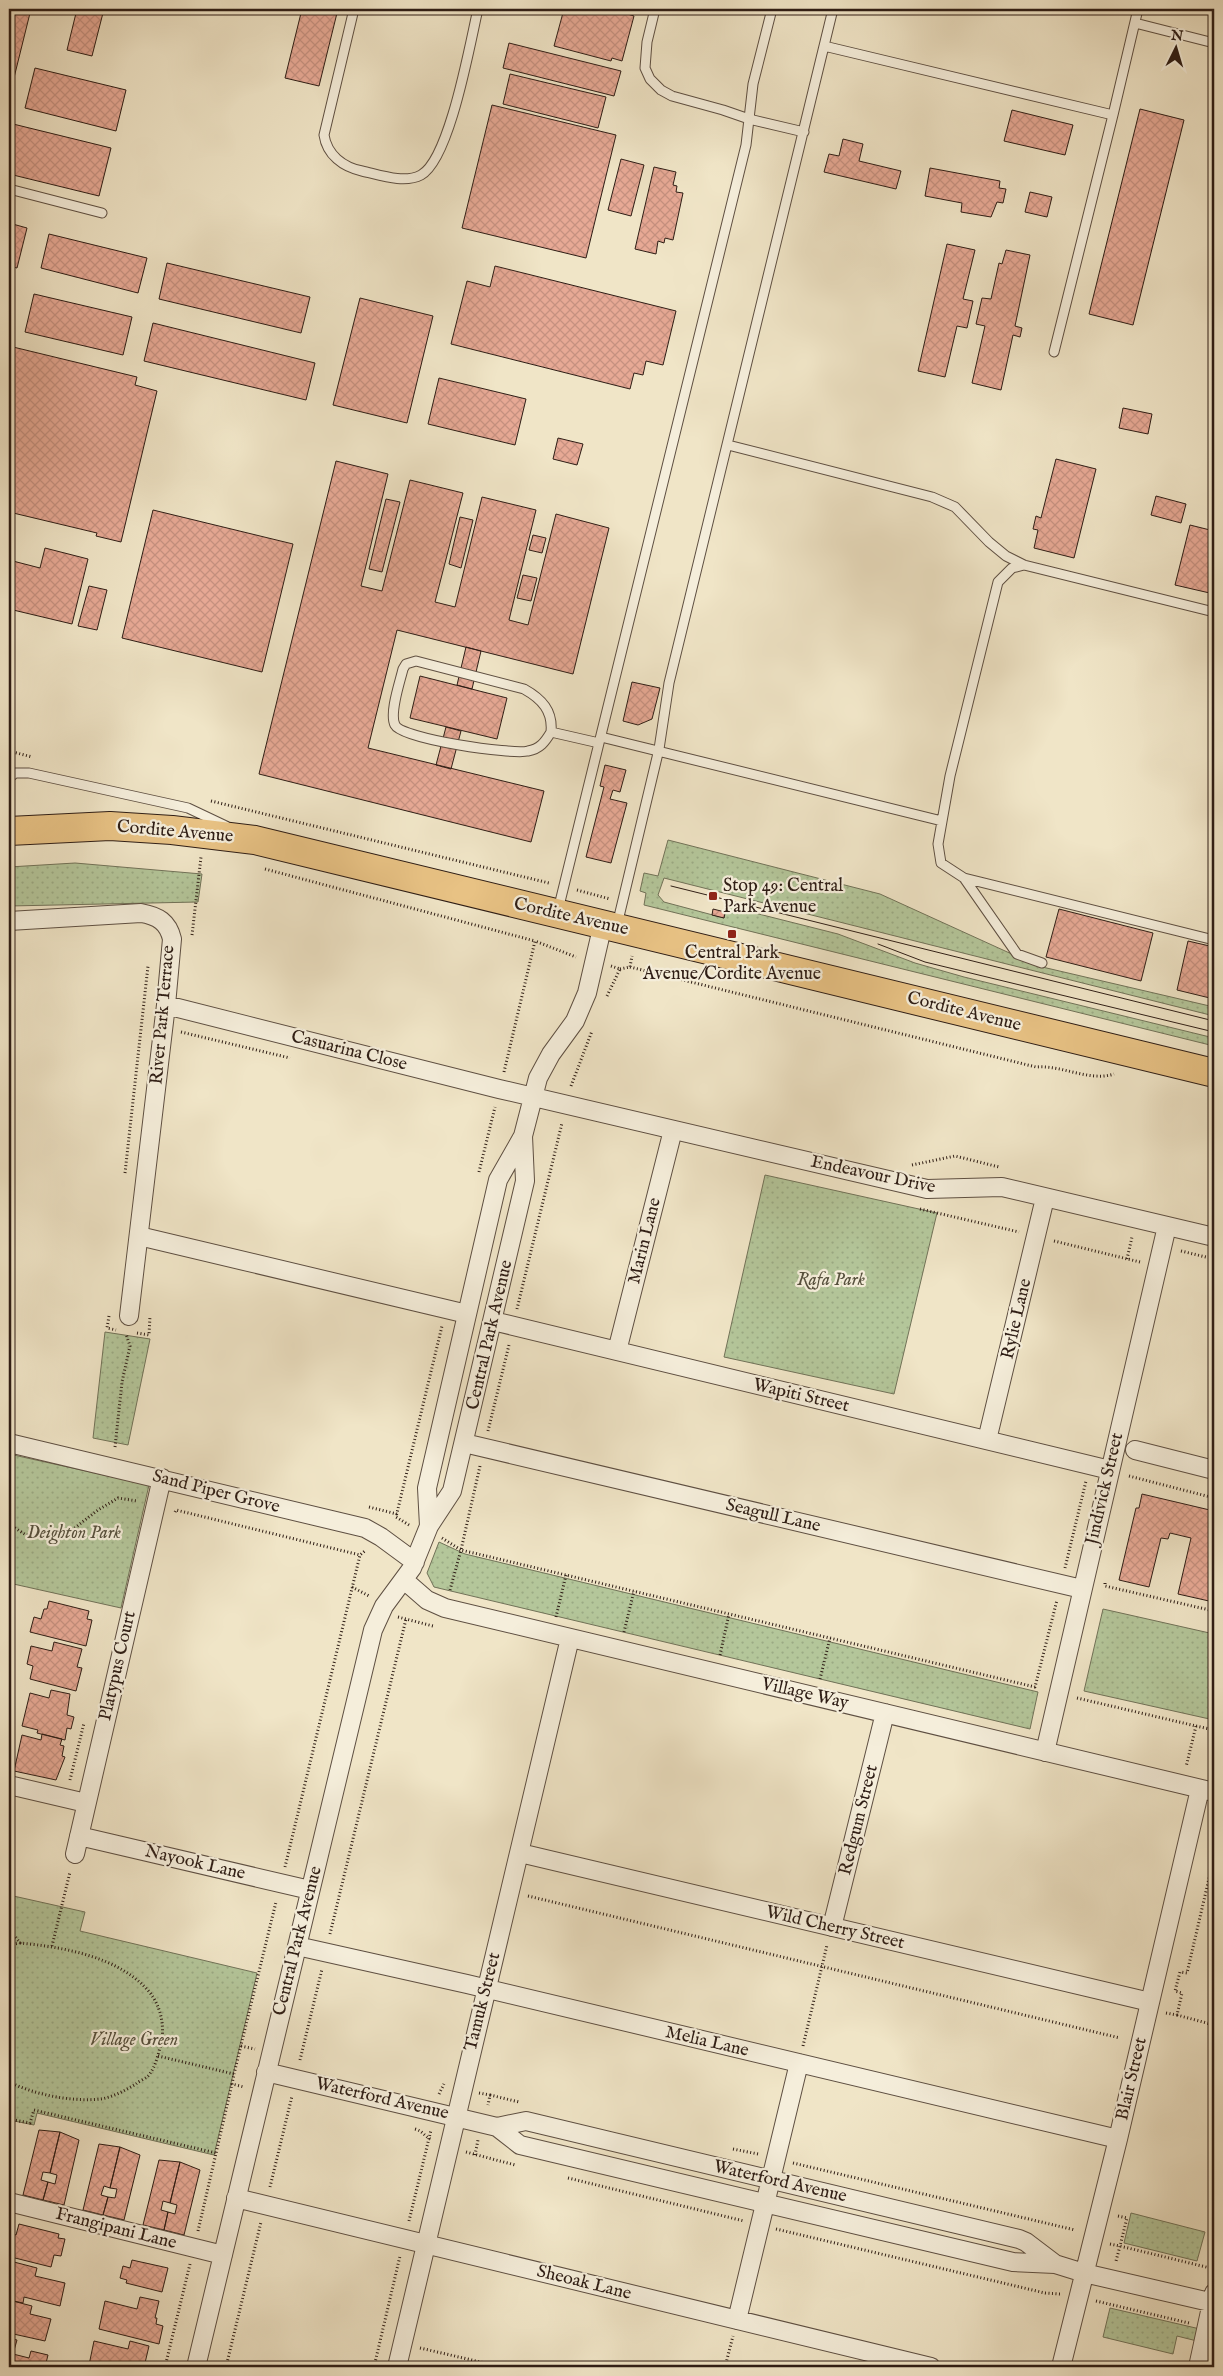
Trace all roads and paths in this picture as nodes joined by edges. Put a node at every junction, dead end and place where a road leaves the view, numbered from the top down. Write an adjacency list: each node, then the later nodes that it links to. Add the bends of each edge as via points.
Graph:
1 (354, 9): 2 (lane, via 324,135 325,144 331,154 349,167 408,179 421,176 430,169 443,147)
2 (478, 9)
3 (655, 9): 11 (lane, via 645,55 645,68 650,79 672,96)
4 (772, 9): 11 (lane, via 753,84)
5 (833, 9): 9 (lane)
6 (1138, 9): 7 (lane)
7 (1135, 23): 8 (lane); 10 (lane)
8 (1214, 43)
9 (824, 46): 10 (lane); 12 (lane)
10 (1113, 115): 15 (lane)
11 (749, 119): 12 (lane); 20 (lane, via 746,145)
12 (804, 132): 16 (lane)
13 (9, 189): 14 (lane)
14 (102, 213)
15 (1054, 352)
16 (728, 445): 17 (lane, via 932,497 955,507 989,542); 21 (lane, via 669,683)
17 (1024, 565): 18 (lane); 23 (lane, via 1012,568 998,582)
18 (1214, 612)
19 (551, 732): 19 (lane, via 546,742 526,752 460,746 404,732 394,724 393,715 403,668 416,661 524,690 536,696 546,707); 20 (lane)
20 (600, 740): 21 (lane); 30 (lane)
21 (659, 750): 23 (lane); 32 (lane)
22 (9, 778): 25 (lane, via 29,772 188,808)
23 (942, 821): 29 (lane, via 938,844 941,863)
24 (9, 831): 25 (main road, Cordite Avenue, via 110,826 172,830)
25 (256, 853): 30 (main road, Cordite Avenue); 34 (path)
26 (194, 854): 27 (path)
27 (201, 856): 28 (path); 35 (path)
28 (209, 857)
29 (964, 878): 33 (lane); 36 (lane, via 1017,954)
30 (557, 913): 32 (main road, Cordite Avenue)
31 (9, 921): 38 (street, River Park Terrace, via 141,913 159,919 166,924 172,939)
32 (609, 926): 41 (main road, Cordite Avenue); 44 (street, Central Park Avenue, via 575,1021 551,1054)
33 (1214, 940)
34 (535, 941)
35 (191, 942)
36 (1042, 962)
37 (630, 967): 40 (path, via 1036,1067 1051,1066 1101,1078)
38 (175, 1008): 39 (path); 44 (street, Casuarina Close); 52 (street, River Park Terrace)
39 (180, 1041)
40 (1119, 1073)
41 (1214, 1073)
42 (571, 1086): 43 (path)
43 (580, 1088)
44 (533, 1096): 45 (street, Endeavour Drive); 46 (street, Central Park Avenue)
45 (672, 1130): 49 (street, Endeavour Drive, via 927,1189 1002,1187); 60 (street, Marin Lane)
46 (523, 1136): 55 (street, Central Park Avenue, via 498,1180); 56 (street, Central Park Avenue, via 525,1182)
47 (906, 1166): 48 (path, via 956,1156)
48 (1002, 1168)
49 (1045, 1198): 50 (street, Endeavour Drive); 61 (street, Rylie Lane)
50 (1137, 1219): 51 (street, Endeavour Drive); 54 (path)
51 (1167, 1226): 53 (street, Endeavour Drive); 66 (street, Jindivick Street)
52 (139, 1236): 55 (street); 57 (street, River Park Terrace)
53 (1214, 1237)
54 (1127, 1259)
55 (467, 1314): 74 (street, Central Park Avenue, via 427,1488)
56 (493, 1321): 60 (street, Wapiti Street); 63 (street, Central Park Avenue)
57 (127, 1324): 64 (path, via 130,1346 122,1382)
58 (432, 1326): 59 (path)
59 (442, 1328)
60 (617, 1351): 61 (street, Wapiti Street)
61 (988, 1440): 66 (street, Wapiti Street)
62 (9, 1443): 68 (street, Sand Piper Grove)
63 (464, 1443): 74 (street, Central Park Avenue, via 452,1491); 80 (street, Seagull Lane)
64 (115, 1447)
65 (1135, 1450): 67 (street)
66 (1110, 1470): 80 (street, Jindivick Street)
67 (1214, 1470)
68 (162, 1478): 75 (street, Sand Piper Grove, via 365,1528); 96 (street, Platypus Court)
69 (1127, 1486): 70 (path, via 1129,1476)
70 (1214, 1498)
71 (137, 1501): 73 (path, via 118,1498 72,1530 51,1536 26,1535)
72 (174, 1520): 76 (path, via 176,1510)
73 (9, 1524)
74 (429, 1526): 77 (street, Central Park Avenue)
75 (381, 1537): 76 (path); 77 (street, Sand Piper Grove)
76 (360, 1554): 101 (path)
77 (415, 1562): 79 (street, Central Park Avenue)
78 (1107, 1577): 82 (path, via 1105,1586)
79 (404, 1580): 85 (street, Village Way, via 427,1600 445,1608); 102 (street, Central Park Avenue, via 384,1606 373,1630)
80 (1082, 1590): 93 (street, Jindivick Street)
81 (634, 1591): 87 (path)
82 (1214, 1611)
83 (729, 1614): 88 (path)
84 (406, 1619): 110 (path)
85 (570, 1638): 87 (street, Village Way); 98 (street, Tamuk Street)
86 (830, 1638): 89 (path)
87 (620, 1650): 88 (street, Village Way)
88 (716, 1673): 89 (street, Village Way)
89 (816, 1697): 90 (street, Village Way)
90 (885, 1713): 93 (street, Village Way); 104 (street, Redgum Street)
91 (1196, 1726): 92 (path)
92 (1214, 1730)
93 (1045, 1752): 95 (street, Village Way)
94 (9, 1785): 96 (street)
95 (1207, 1791): 113 (street, Blair Street)
96 (86, 1803): 97 (street, Platypus Court)
97 (79, 1836): 100 (street, Platypus Court); 101 (street, Nayook Lane)
98 (520, 1853): 103 (street, Tamuk Street); 104 (street, Wild Cherry Street)
99 (1214, 1857): 114 (path, via 1187,1974 1180,1972 1175,1991 1182,1993)
100 (72, 1862): 108 (path)
101 (281, 1883): 102 (street, Nayook Lane); 118 (path)
102 (310, 1890): 109 (street, Central Park Avenue)
103 (510, 1892): 111 (path); 112 (street, Tamuk Street)
104 (832, 1927): 111 (path); 113 (street, Wild Cherry Street)
105 (9, 1929): 106 (path)
106 (20, 1943): 107 (path); 108 (path)
107 (9, 1945)
108 (52, 1946): 120 (path, via 106,1962 129,1975 150,1994 162,2016)
109 (296, 1946): 110 (street, Melia Lane); 119 (street, Central Park Avenue)
110 (326, 1954): 112 (street, Melia Lane); 121 (path)
111 (822, 1967): 117 (path); 123 (path)
112 (486, 1989): 123 (street, Melia Lane); 132 (street, Tamuk Street)
113 (1150, 2002): 136 (street, Blair Street)
114 (1177, 2015): 115 (path, via 1166,2013); 116 (path)
115 (1164, 2022)
116 (1214, 2025)
117 (1120, 2038)
118 (241, 2046): 119 (path); 125 (path)
119 (271, 2053): 121 (path); 124 (street, Central Park Avenue)
120 (158, 2056): 125 (path); 127 (path, via 148,2076 103,2099 64,2099)
121 (300, 2059): 122 (path); 126 (path)
122 (310, 2061)
123 (799, 2064): 136 (street, Melia Lane); 138 (street)
124 (266, 2072): 126 (street, Waterford Avenue); 130 (street, Central Park Avenue)
125 (234, 2074): 128 (path)
126 (296, 2079): 131 (street, Waterford Avenue); 142 (path)
127 (9, 2082)
128 (232, 2084): 130 (path); 137 (path)
129 (430, 2091): 131 (path, via 439,2094)
130 (262, 2092): 139 (street, Central Park Avenue)
131 (435, 2112): 132 (street, Waterford Avenue); 144 (path)
132 (456, 2117): 135 (street, Waterford Avenue); 145 (street, Tamuk Street)
133 (9, 2119): 134 (path); 137 (path, via 30,2123 34,2110)
134 (9, 2125)
135 (497, 2127): 138 (street, Waterford Avenue, via 526,2121); 141 (street, Waterford Avenue, via 520,2145)
136 (1118, 2139): 150 (street, Blair Street)
137 (216, 2153): 146 (path)
138 (771, 2180): 141 (street); 148 (street, Waterford Avenue, via 1018,2239)
139 (236, 2198): 142 (street, Sheoak Lane); 147 (street, Central Park Avenue)
140 (9, 2202): 146 (street, Frangipani Lane)
141 (765, 2204): 148 (street, Waterford Avenue, via 1013,2262); 152 (street)
142 (265, 2205): 144 (street, Sheoak Lane); 156 (path)
143 (1120, 2206): 149 (path, via 1118,2216 1127,2218 1120,2246)
144 (404, 2239): 145 (street, Sheoak Lane); 157 (path)
145 (426, 2244): 152 (street, Sheoak Lane); 153 (street, Tamuk Street)
146 (194, 2248): 147 (street, Frangipani Lane); 154 (path)
147 (223, 2255): 155 (street, Central Park Avenue)
148 (1055, 2264): 150 (street, Waterford Avenue)
149 (1214, 2269)
150 (1084, 2273): 151 (street, Waterford Avenue); 162 (street, Blair Street)
151 (1214, 2299): 163 (street)
152 (737, 2320): 160 (path); 161 (street, Sheoak Lane)
153 (402, 2343): 158 (street, Tamuk Street); 159 (path)
154 (165, 2367)
155 (196, 2367)
156 (226, 2367)
157 (374, 2367)
158 (397, 2367)
159 (502, 2367)
160 (725, 2367)
161 (931, 2367)
162 (1061, 2367)
163 (1198, 2367)

